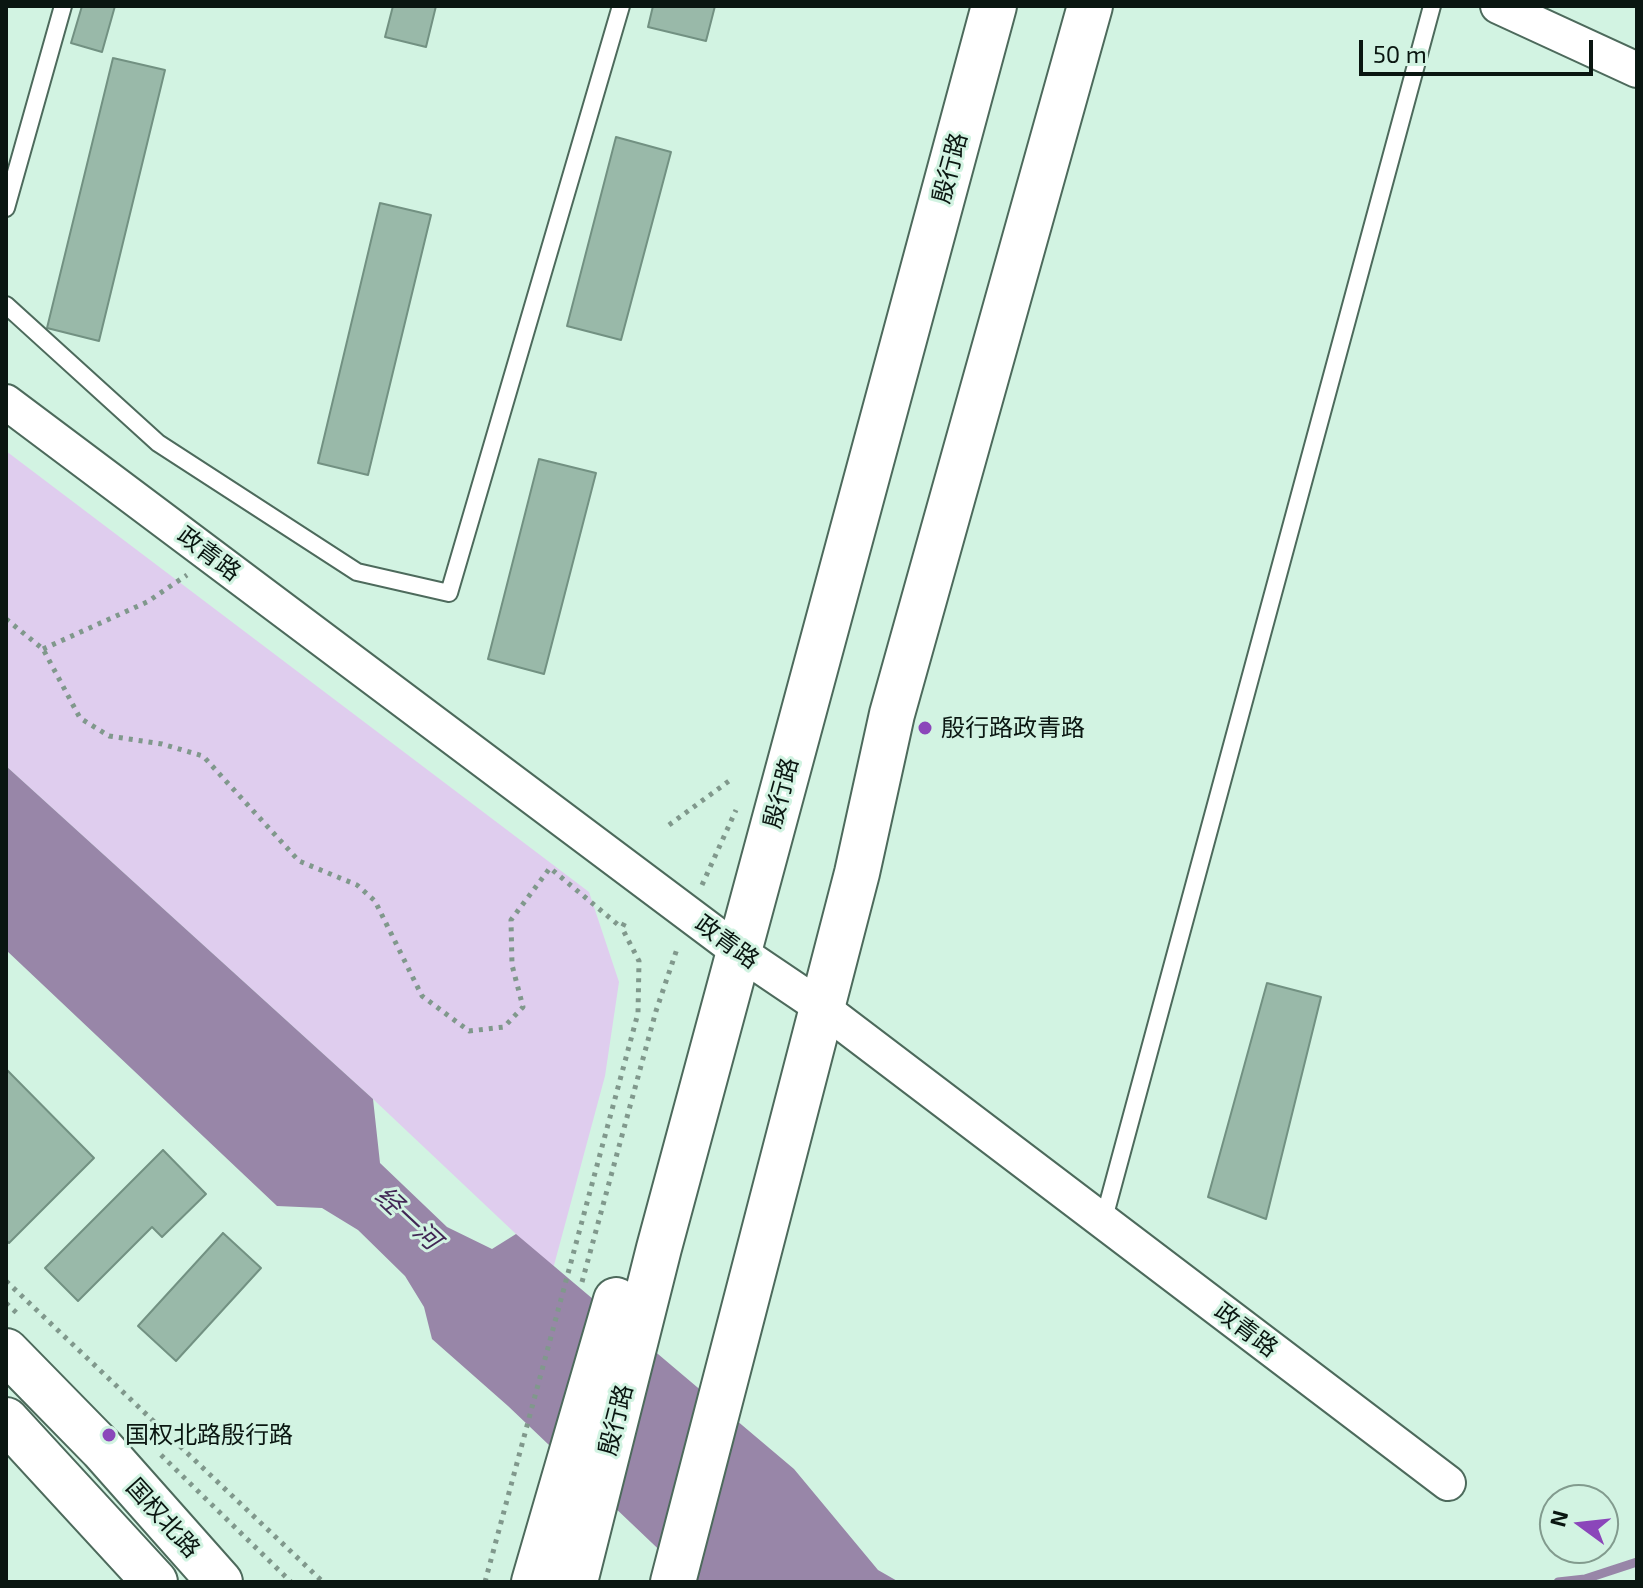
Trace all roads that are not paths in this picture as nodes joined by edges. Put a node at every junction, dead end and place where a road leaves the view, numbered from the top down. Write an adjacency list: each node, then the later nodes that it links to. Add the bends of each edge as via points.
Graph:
1 (63, 6): 8 (lane)
2 (621, 6): 9 (lane, via 449,593 357,572 171,452)
3 (994, 6): 11 (main road, 殷行路)
4 (1090, 6): 12 (main road, via 892,714)
5 (1432, 6): 13 (lane)
6 (1498, 6): 7 (street)
7 (1637, 70)
8 (6, 208)
9 (6, 305)
10 (6, 402): 11 (street, 政青路)
11 (738, 951): 12 (street, 政青路); 14 (main road, 殷行路, via 694,1119)
12 (821, 1007): 13 (street, 政青路); 22 (main road)
13 (1103, 1222): 17 (street, 政青路)
14 (629, 1240): 20 (main road); 21 (main road, 殷行路, via 590,1524)
15 (6, 1351): 19 (main road, 国权北路)
16 (6, 1420): 18 (main road, 国权北路)
17 (1448, 1483)
18 (155, 1582)
19 (220, 1582)
20 (534, 1582)
21 (575, 1582)
22 (673, 1582)

